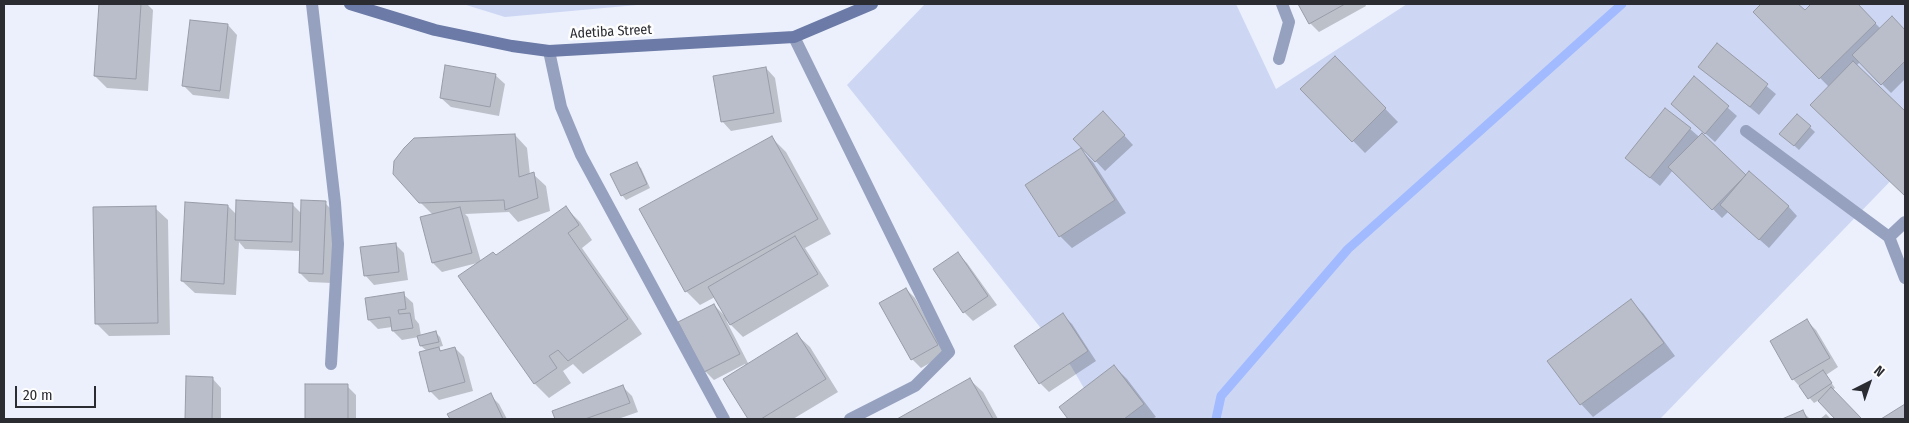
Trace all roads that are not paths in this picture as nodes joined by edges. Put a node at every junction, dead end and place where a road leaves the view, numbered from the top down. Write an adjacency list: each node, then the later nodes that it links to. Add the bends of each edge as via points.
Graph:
1 (312, 4): 12 (street, via 338,244)
2 (350, 4): 6 (street, Adetiba Street, via 435,30)
3 (872, 4): 5 (street, Adetiba Street)
4 (1282, 4): 7 (street, via 1289,22)
5 (794, 37): 6 (street, Adetiba Street); 14 (street, via 949,352 915,386)
6 (548, 50): 13 (street, via 561,107 581,155)
7 (1279, 59)
8 (1746, 132): 10 (street)
9 (1905, 222): 10 (street)
10 (1889, 237): 11 (street)
11 (1905, 278)
12 (331, 364)
13 (724, 419)
14 (850, 419)

